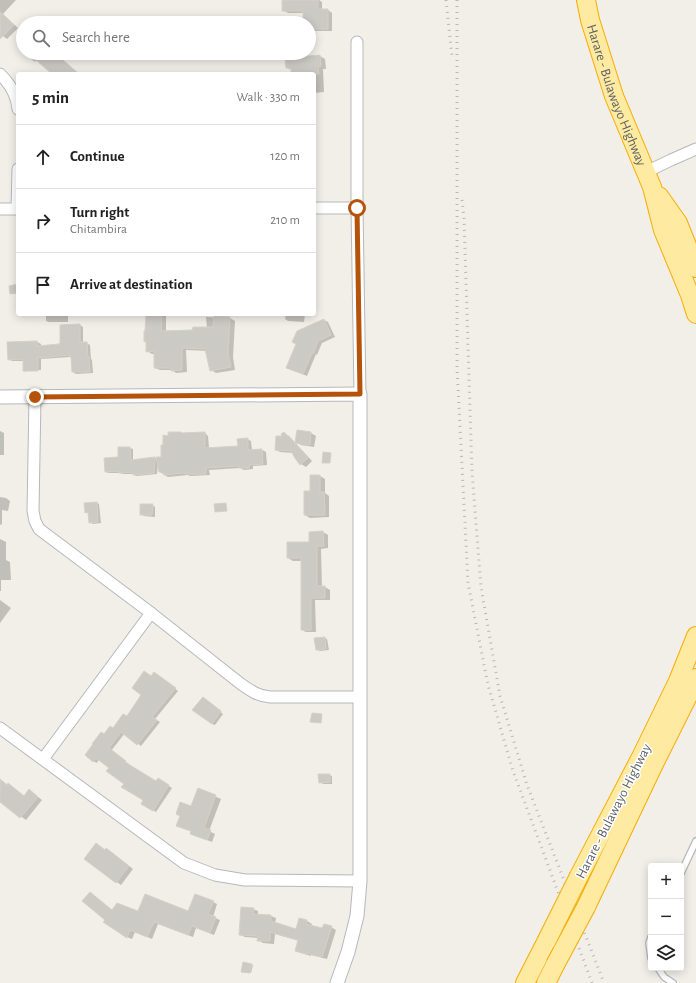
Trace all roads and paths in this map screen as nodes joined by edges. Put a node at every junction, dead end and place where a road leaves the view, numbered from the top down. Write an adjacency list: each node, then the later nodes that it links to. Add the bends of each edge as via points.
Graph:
1 (586, 0): 6 (highway, Harare - Bulawayo Highway, via 614,96)
2 (358, 42): 8 (street)
3 (0, 74): 4 (street)
4 (16, 99)
5 (696, 149): 6 (street, via 671,160)
6 (649, 180): 11 (highway, Harare - Bulawayo Highway, via 678,223); 12 (highway, Harare - Bulawayo Highway, via 663,230)
7 (316, 208): 8 (street)
8 (357, 208): 13 (street)
9 (0, 209): 10 (street)
10 (16, 209)
11 (696, 268)
12 (696, 314)
13 (360, 394): 15 (street); 19 (street)
14 (0, 397): 15 (street)
15 (35, 397): 16 (street, via 34,521 39,529)
16 (151, 613): 19 (street, via 254,694 270,698); 21 (street)
17 (696, 636): 27 (highway, Harare - Bulawayo Highway, bridge, via 678,681 645,748)
18 (696, 678): 28 (highway, Harare - Bulawayo Highway, bridge, via 586,907)
19 (360, 697): 24 (street)
20 (0, 728): 21 (street)
21 (43, 759): 24 (street, via 184,863 215,875 245,880)
22 (696, 841): 23 (lane)
23 (684, 867)
24 (360, 881): 26 (street, via 357,916)
25 (660, 971): 29 (lane)
26 (337, 983)
27 (525, 983)
28 (546, 983)
29 (673, 983)

